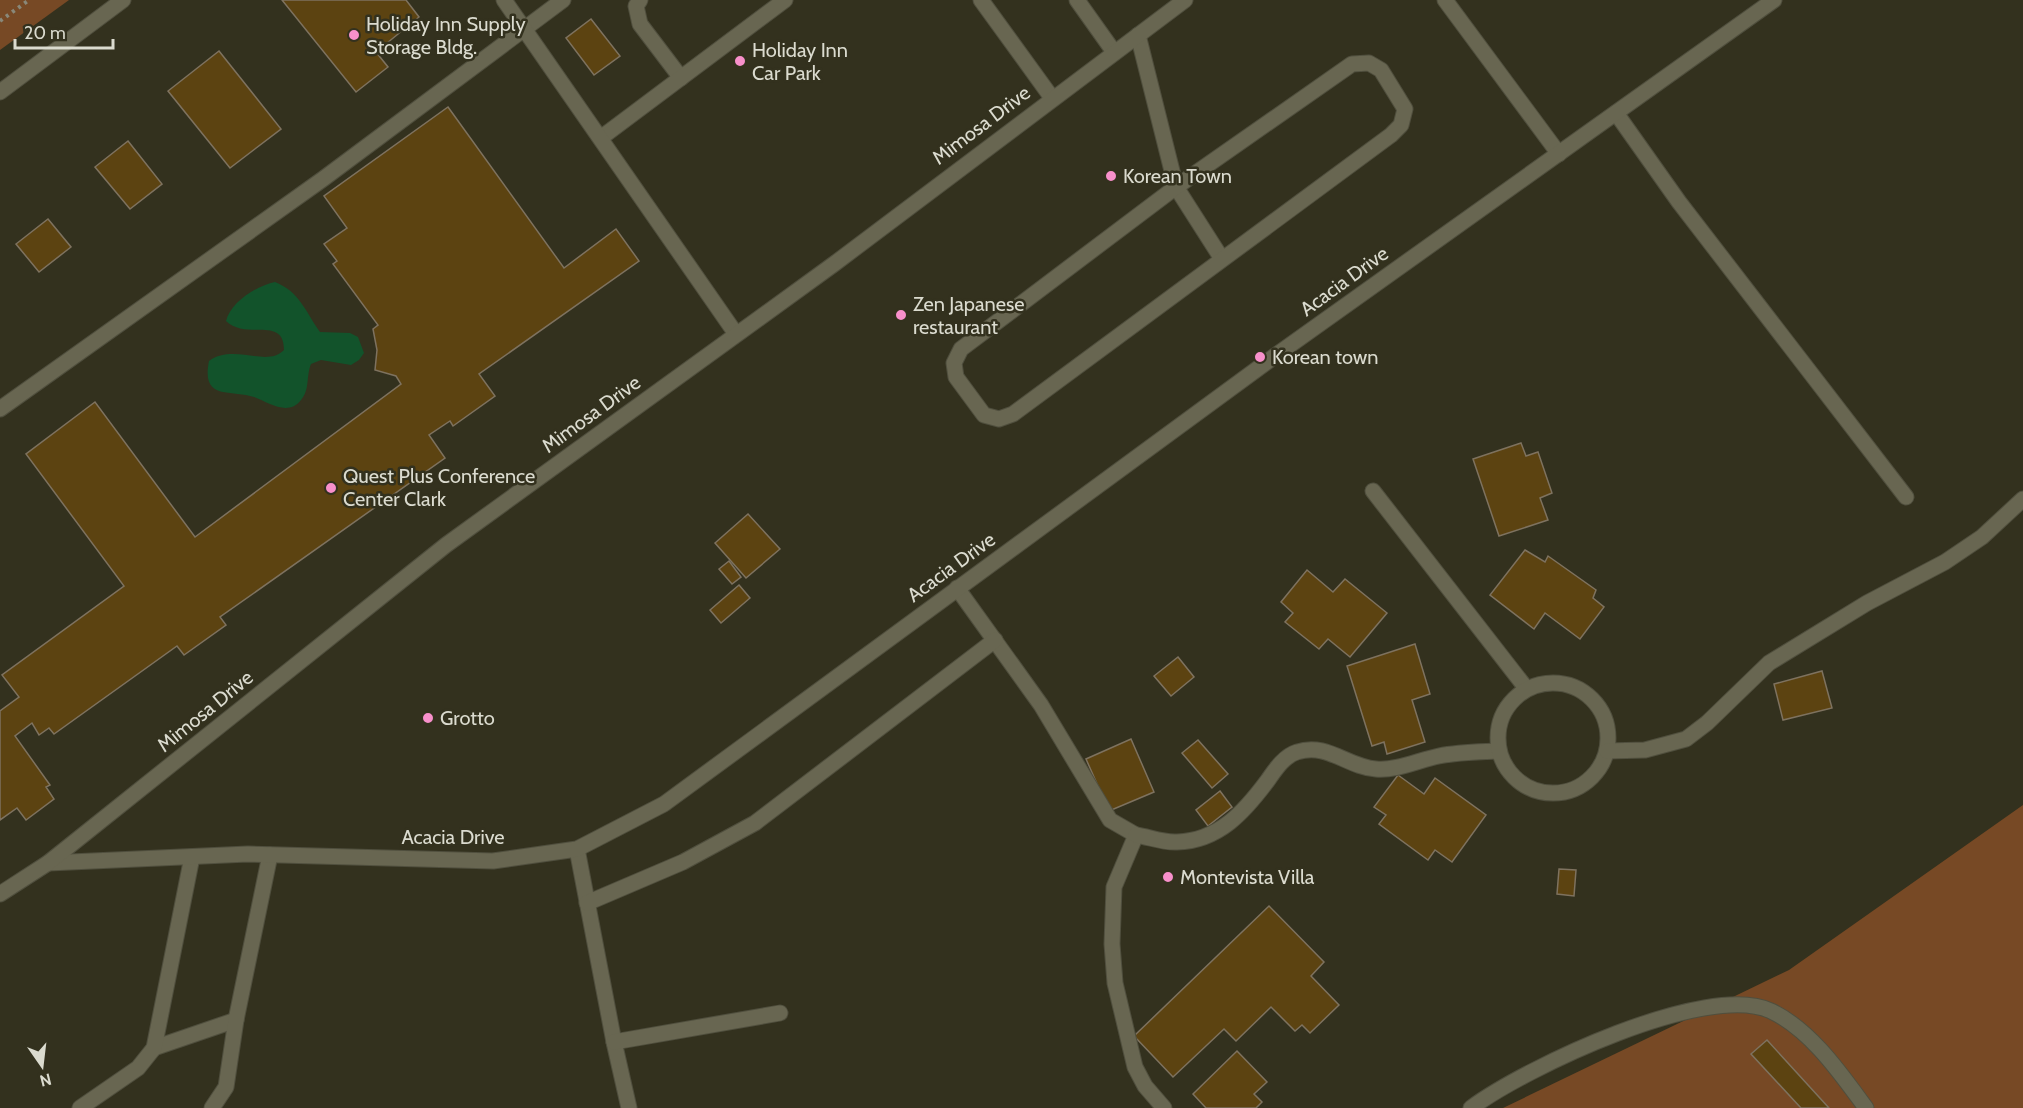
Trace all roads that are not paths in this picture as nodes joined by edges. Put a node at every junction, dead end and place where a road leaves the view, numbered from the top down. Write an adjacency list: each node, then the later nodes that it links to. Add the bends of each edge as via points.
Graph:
1 (123, 0): 15 (street)
2 (504, 0): 11 (street)
3 (563, 0): 11 (street)
4 (640, 0): 14 (street, via 636,6 640,24)
5 (785, 0): 14 (street)
6 (981, 0): 16 (street)
7 (1077, 0): 13 (street)
8 (1185, 0): 12 (street, Mimosa Drive)
9 (1445, 0): 19 (street)
10 (1774, 0): 17 (street, Acacia Drive)
11 (525, 29): 18 (street); 23 (street)
12 (1138, 35): 13 (street, Mimosa Drive); 20 (street)
13 (1114, 52): 16 (street, Mimosa Drive)
14 (681, 78): 18 (street)
15 (0, 92)
16 (1052, 98): 22 (street, Mimosa Drive)
17 (1616, 113): 19 (street, Acacia Drive); 25 (street, via 1679,202)
18 (602, 137): 22 (street)
19 (1559, 154): 27 (street, Acacia Drive)
20 (1176, 187): 21 (street); 21 (street, via 1352,64 1369,63 1381,70 1405,109 1401,125); 21 (street, via 961,349 954,363 956,377 984,415 999,419 1014,414)
21 (1222, 259)
22 (736, 334): 36 (street, Mimosa Drive, via 446,545)
23 (0, 409)
24 (1373, 492): 29 (street)
25 (1906, 498)
26 (2023, 499): 31 (street, via 1982,537 1945,562 1867,603 1769,663 1686,739 1645,750)
27 (957, 588): 28 (street); 33 (street, Acacia Drive, via 664,804)
28 (995, 640): 32 (street, via 1041,705 1110,820); 38 (street, via 755,823 683,862)
29 (1526, 688): 30 (street, via 1502,715 1496,733); 31 (street, via 1544,682 1563,682 1594,700 1609,733)
30 (1498, 751): 31 (street, via 1505,768 1518,782 1552,794 1587,782); 32 (street, via 1463,752 1377,769 1352,764 1331,752 1296,752 1279,764 1231,824 1210,835 1175,842)
31 (1607, 752)
32 (1136, 835): 46 (street, via 1114,887 1115,983 1135,1067)
33 (577, 849): 34 (street, Acacia Drive, via 493,861); 38 (street)
34 (270, 855): 35 (street, Acacia Drive); 40 (street)
35 (192, 856): 36 (street, Acacia Drive); 42 (street)
36 (48, 863): 37 (street, Mimosa Drive)
37 (0, 894)
38 (587, 903): 41 (street)
39 (780, 1013): 41 (street)
40 (236, 1020): 42 (street); 44 (street, via 225,1087)
41 (614, 1042): 45 (street)
42 (154, 1048): 43 (street, via 138,1068)
43 (80, 1108)
44 (212, 1108)
45 (630, 1108)
46 (1164, 1108)
47 (1470, 1108): 48 (street, via 1518,1078 1585,1046 1695,1008 1741,1004 1771,1011 1807,1036)
48 (1866, 1108)

